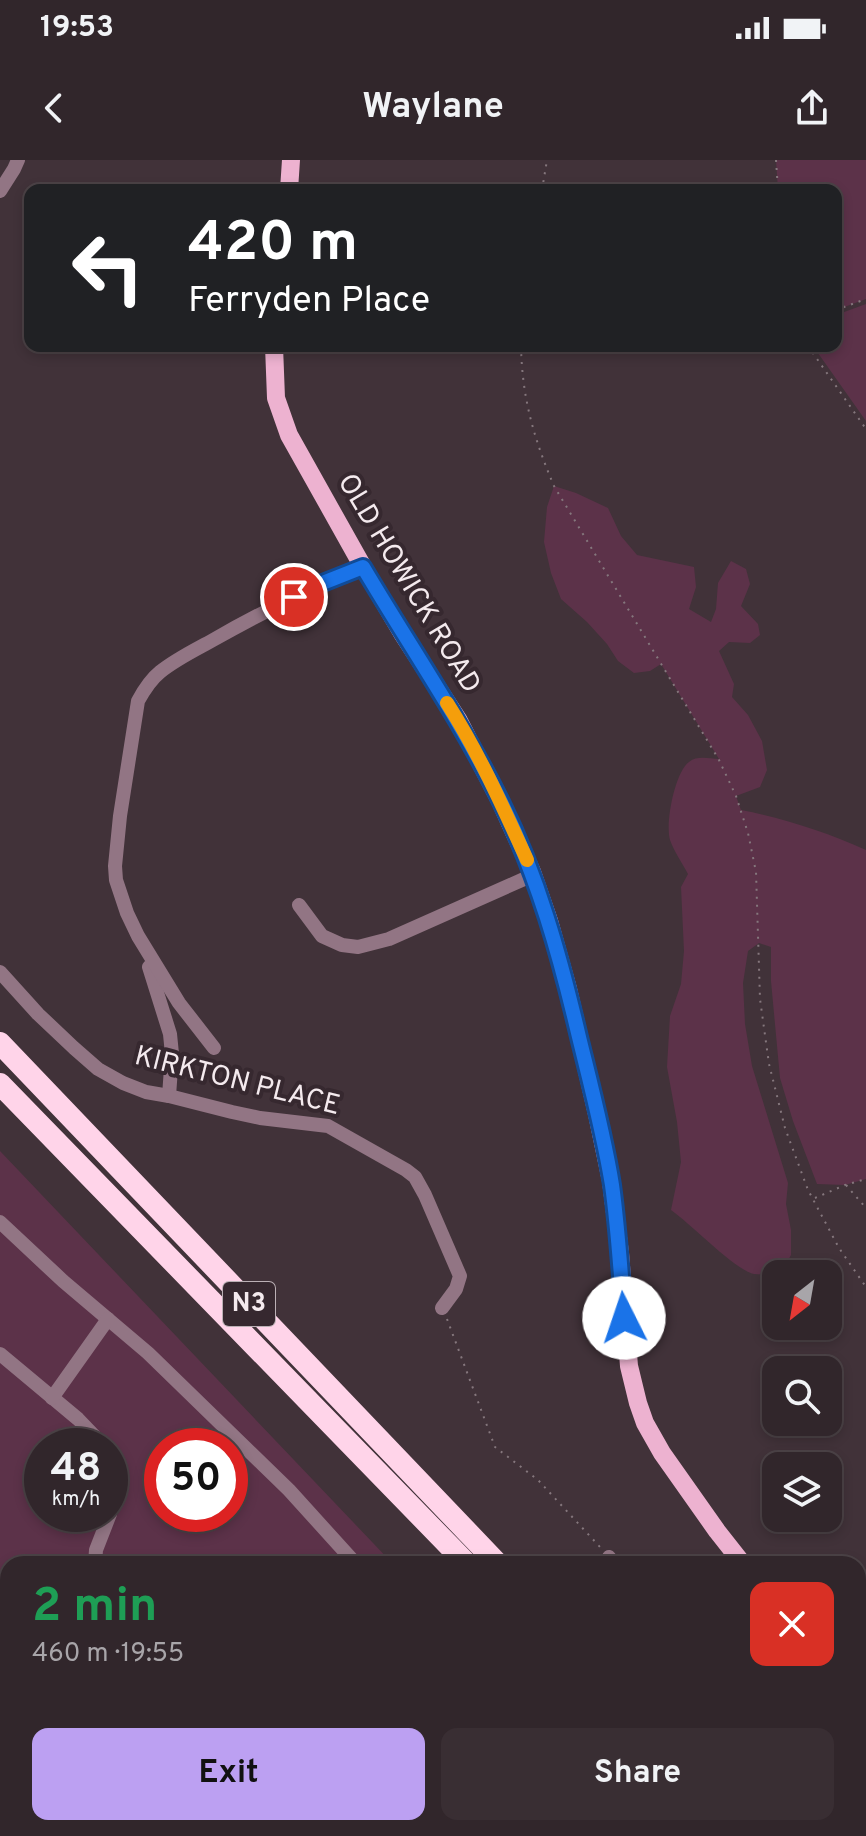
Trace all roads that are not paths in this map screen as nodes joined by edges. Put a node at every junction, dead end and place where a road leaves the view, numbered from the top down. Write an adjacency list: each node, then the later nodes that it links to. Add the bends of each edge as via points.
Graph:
1 (18, 160): 4 (street)
2 (291, 160): 3 (main road)
3 (289, 184)
4 (0, 191)
5 (274, 352): 6 (main road, OLD HOWICK ROAD, via 274,382 289,435)
6 (363, 567): 7 (main road, OLD HOWICK ROAD, via 459,721); 9 (street, via 252,618 178,659 146,686 134,721 115,866)
7 (533, 875): 8 (street, via 389,939 358,947 322,936); 26 (main road, OLD HOWICK ROAD, via 560,956 611,1181 629,1366 638,1403 662,1453)
8 (299, 905)
9 (138, 936): 12 (street); 14 (street, via 170,1034)
10 (0, 972): 14 (street, KIRKTON PLACE, via 98,1069 146,1092)
11 (0, 1043): 25 (highway, N3)
12 (214, 1048)
13 (0, 1084): 24 (highway, N3)
14 (169, 1096): 16 (street, KIRKTON PLACE, via 260,1118 328,1126 406,1170 425,1195 460,1276)
15 (0, 1222): 17 (street)
16 (442, 1308)
17 (108, 1319): 19 (street); 23 (street, via 289,1490)
18 (0, 1354): 19 (street)
19 (52, 1398): 20 (street)
20 (87, 1428)
21 (103, 1532): 22 (street)
22 (96, 1556)
23 (349, 1556)
24 (459, 1556)
25 (490, 1556)
26 (737, 1556)

